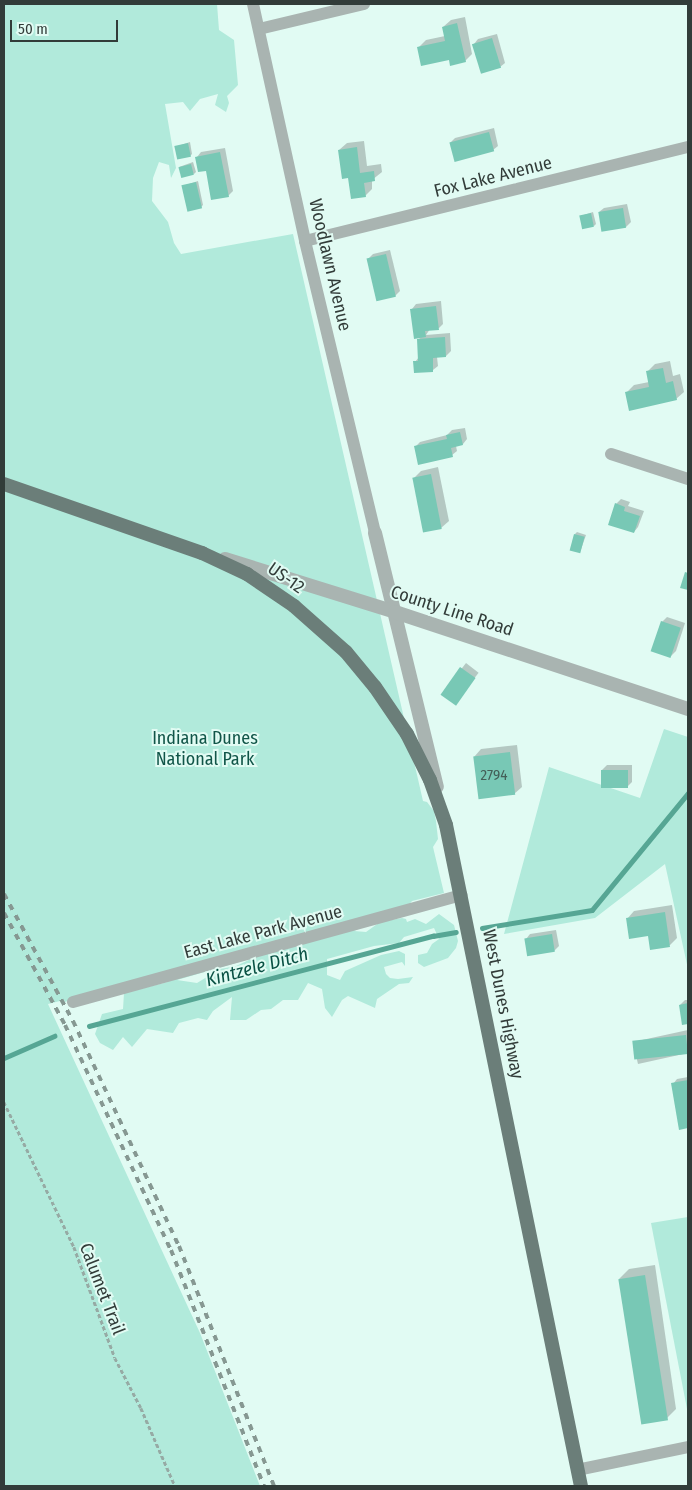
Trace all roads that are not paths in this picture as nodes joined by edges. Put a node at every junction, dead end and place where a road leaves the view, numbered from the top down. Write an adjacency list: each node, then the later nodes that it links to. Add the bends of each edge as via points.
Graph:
1 (253, 4): 3 (street, Woodlawn Avenue)
2 (364, 4): 3 (street)
3 (259, 29): 5 (street, Woodlawn Avenue)
4 (688, 147): 5 (street, Fox Lake Avenue)
5 (306, 241): 9 (street, Woodlawn Avenue)
6 (611, 454): 7 (street)
7 (688, 478)
8 (4, 484): 10 (main road, US-12)
9 (375, 533): 11 (street, West Dunes Highway)
10 (202, 553): 11 (street, County Line Road); 13 (main road, US-12, via 271,590 346,652 407,734 430,780)
11 (395, 612): 12 (street, County Line Road); 13 (street, West Dunes Highway)
12 (688, 709)
13 (446, 825): 14 (main road, West Dunes Highway)
14 (462, 896): 15 (street, East Lake Park Avenue); 17 (main road, West Dunes Highway)
15 (72, 1002)
16 (688, 1448): 17 (street)
17 (577, 1470): 18 (main road, West Dunes Highway)
18 (581, 1486)

